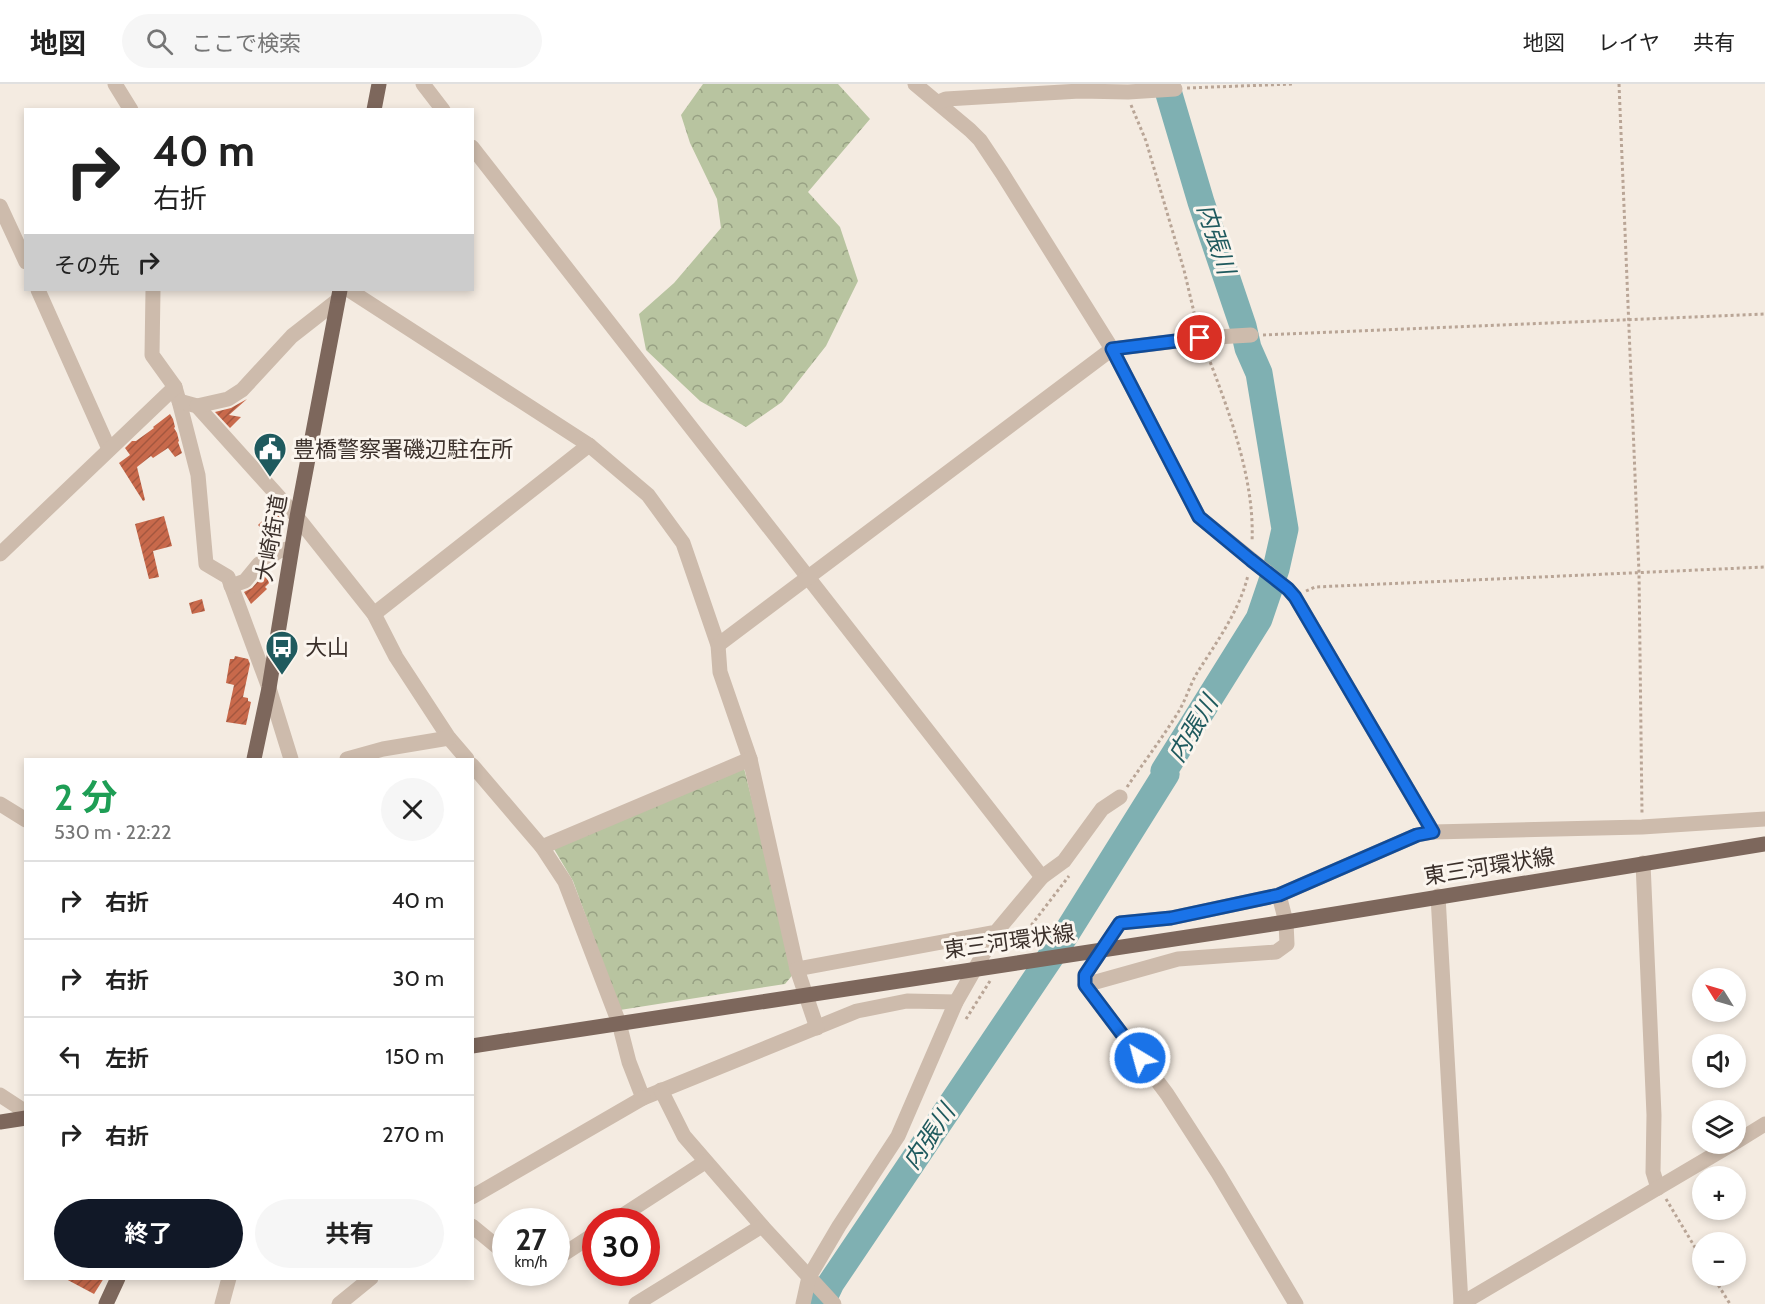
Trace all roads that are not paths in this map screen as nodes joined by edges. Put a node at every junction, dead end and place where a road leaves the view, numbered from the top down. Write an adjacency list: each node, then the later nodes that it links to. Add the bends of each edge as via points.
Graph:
1 (116, 84): 7 (street)
2 (379, 84): 8 (main road)
3 (423, 84): 9 (street)
4 (915, 84): 6 (street)
5 (1175, 89): 6 (street, via 1080,91)
6 (939, 102): 17 (street, via 980,140)
7 (130, 108)
8 (374, 108)
9 (441, 108)
10 (474, 150): 25 (street)
11 (0, 206): 12 (street)
12 (24, 258)
13 (38, 291): 21 (street)
14 (153, 291): 18 (street, via 152,355)
15 (342, 293): 19 (street, via 292,336 242,390 228,399); 20 (street); 22 (main road, 大崎街道)
16 (1251, 335): 17 (street)
17 (1112, 349): 25 (street); 41 (street, via 1199,517 1292,593)
18 (177, 394): 19 (street); 21 (street); 26 (street, via 198,475 206,564 228,578)
19 (197, 406): 22 (street)
20 (589, 446): 27 (street); 28 (street, via 648,495 683,543)
21 (110, 449): 24 (street)
22 (297, 517): 23 (main road, 大崎街道); 27 (street)
23 (291, 548): 26 (street, via 279,551 259,564 245,581); 29 (main road, 大崎街道)
24 (0, 554)
25 (808, 577): 28 (street); 45 (street)
26 (231, 586): 29 (street)
27 (374, 614): 30 (street, via 396,657)
28 (718, 645): 35 (street, via 720,672)
29 (269, 688): 31 (main road, 大崎街道); 32 (street)
30 (449, 738): 33 (street); 34 (street)
31 (254, 758)
32 (291, 758)
33 (351, 758)
34 (466, 758)
35 (750, 759): 43 (street); 50 (street)
36 (474, 767): 43 (street)
37 (1120, 797): 45 (street, via 1102,809 1064,861)
38 (0, 804): 39 (street)
39 (24, 819)
40 (1765, 819): 41 (street, via 1642,827)
41 (1433, 832): 46 (street, via 1417,835)
42 (1765, 844): 44 (main road, 東三河環状線)
43 (542, 847): 54 (street, via 565,882)
44 (1643, 863): 47 (main road, 東三河環状線); 67 (street, via 1653,1172)
45 (1042, 877): 49 (street)
46 (1279, 895): 48 (street); 51 (street, via 1171,918 1120,923 1085,975)
47 (1438, 896): 48 (main road, 東三河環状線); 84 (street)
48 (1286, 922): 51 (street, via 1287,944 1276,952 1178,959); 52 (main road, 東三河環状線)
49 (996, 932): 50 (street); 53 (street)
50 (797, 969): 52 (street)
51 (1085, 985): 83 (street, via 1167,1094)
52 (804, 995): 54 (main road, 東三河環状線); 55 (street)
53 (956, 1002): 55 (street, via 907,1001 856,1011); 73 (street, via 898,1136)
54 (619, 1023): 56 (main road, 東三河環状線); 59 (street)
55 (817, 1028): 57 (street)
56 (474, 1046)
57 (661, 1090): 59 (street); 66 (street, via 684,1136)
58 (0, 1095): 60 (street)
59 (643, 1098): 68 (street)
60 (24, 1111)
61 (24, 1118): 62 (main road)
62 (0, 1122)
63 (1765, 1124): 64 (street)
64 (1746, 1135)
65 (1715, 1154): 67 (street)
66 (705, 1161): 69 (street); 70 (street)
67 (1658, 1188): 84 (street)
68 (474, 1196)
69 (634, 1208)
70 (762, 1226): 73 (street); 80 (street)
71 (474, 1228): 72 (street)
72 (492, 1242)
73 (809, 1277): 81 (street); 82 (street)
74 (117, 1280): 77 (main road)
75 (228, 1280): 78 (street)
76 (369, 1280): 79 (street)
77 (106, 1304)
78 (222, 1304)
79 (339, 1304)
80 (636, 1304)
81 (803, 1304)
82 (834, 1304)
83 (1296, 1304)
84 (1461, 1304)

